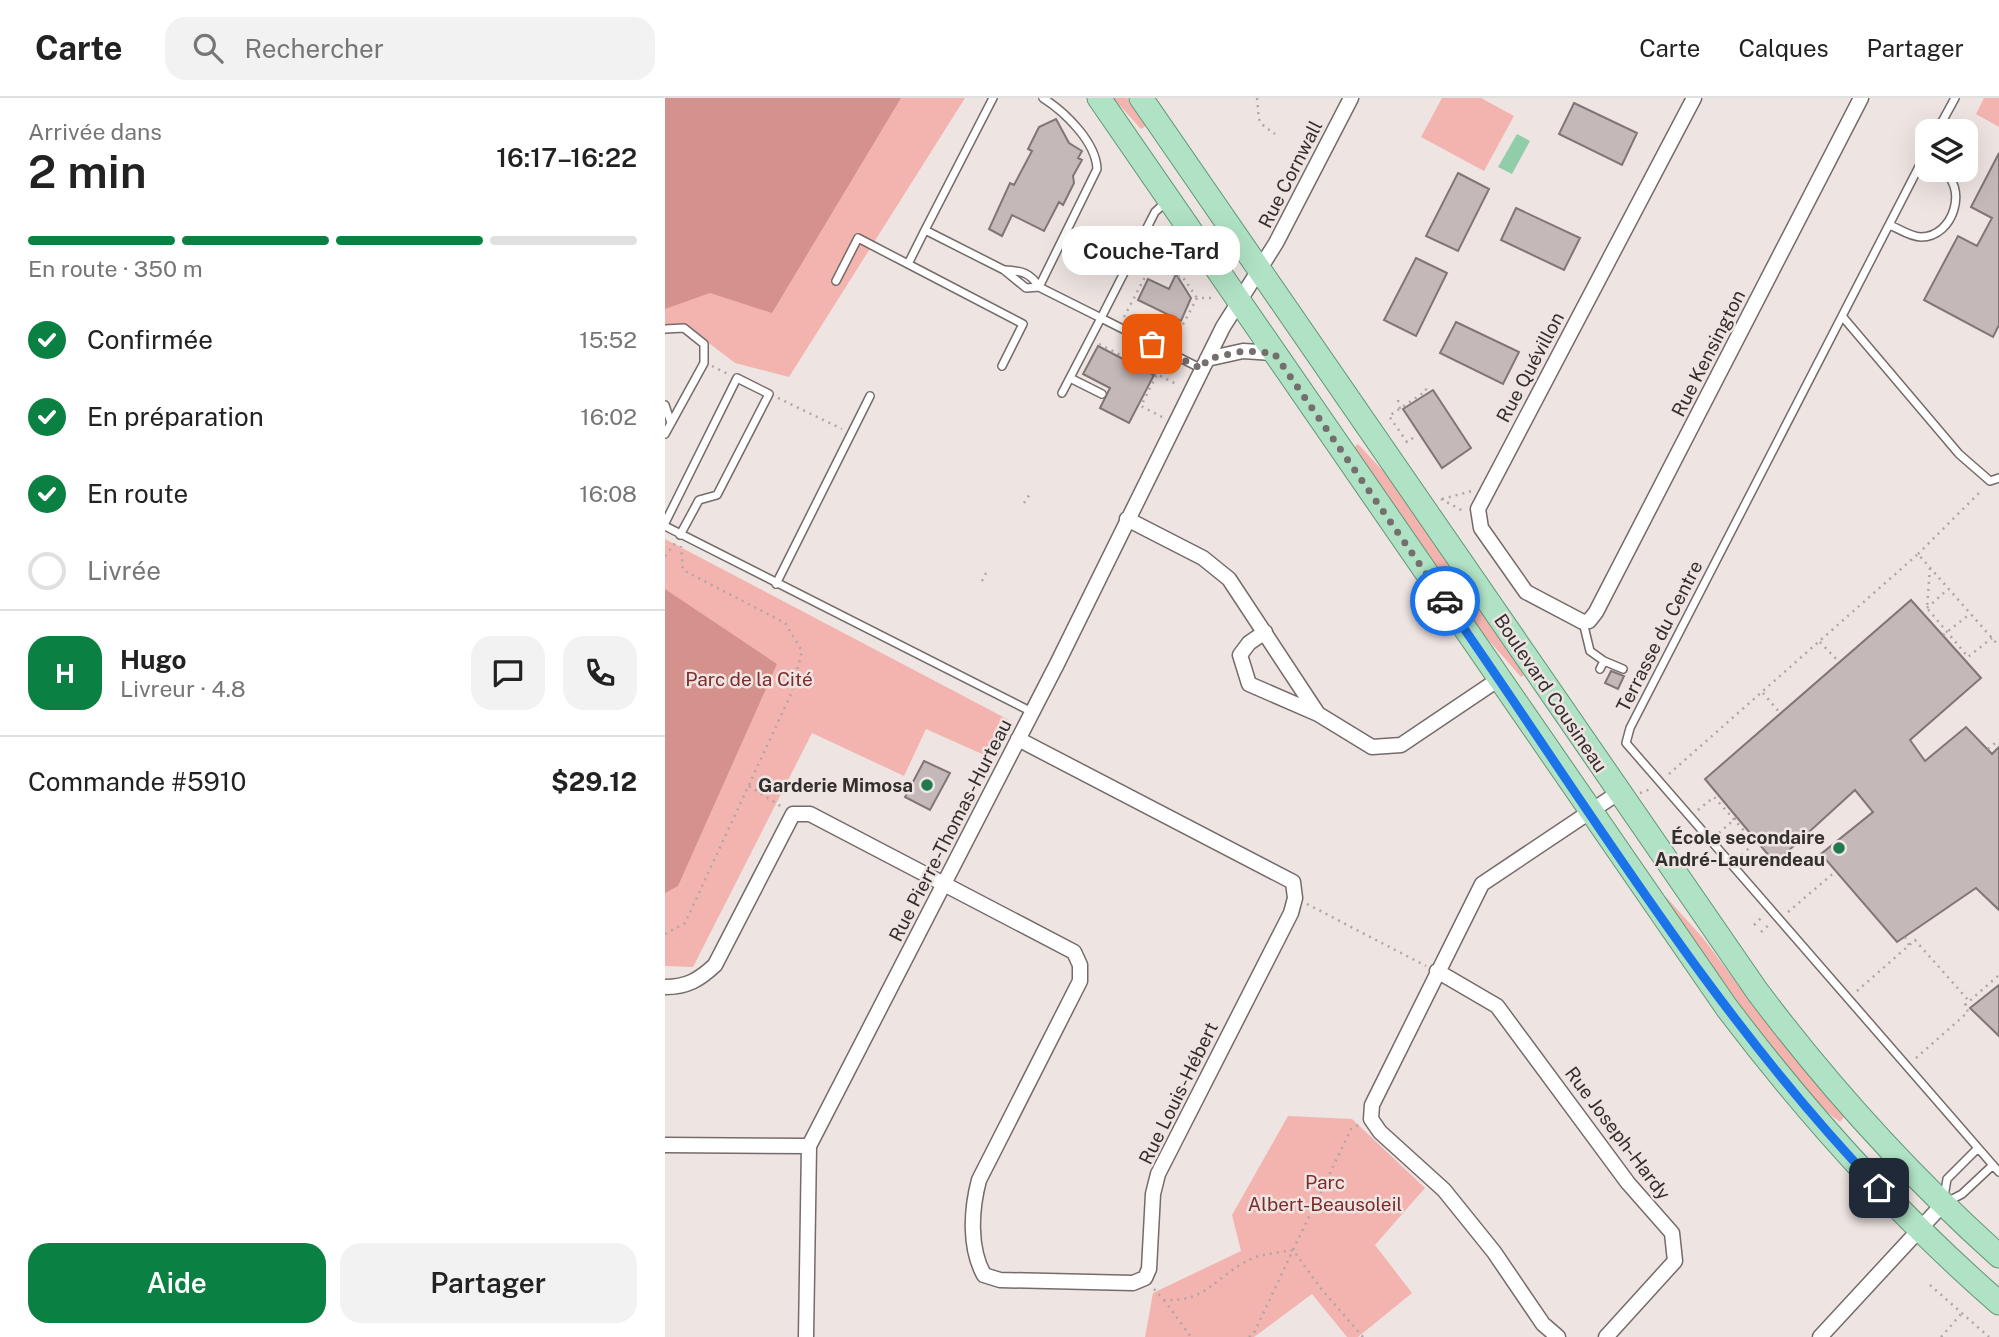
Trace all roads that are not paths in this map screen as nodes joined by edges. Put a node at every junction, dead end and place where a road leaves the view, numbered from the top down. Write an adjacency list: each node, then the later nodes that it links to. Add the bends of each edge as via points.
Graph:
1 (993, 98): 14 (lane)
2 (1043, 98): 19 (lane, via 1070,120 1093,154 1097,169)
3 (1099, 98): 12 (main road, Boulevard Cousineau)
4 (1142, 98): 17 (main road, Boulevard Cousineau)
5 (1351, 98): 17 (street, Rue Cornwall)
6 (1694, 98): 39 (street, Rue Quévillon, via 1478,509 1481,528 1526,592)
7 (1861, 98): 39 (street, Rue Kensington, via 1596,612)
8 (1955, 98): 9 (lane)
9 (1944, 119)
10 (1915, 179): 13 (lane, Terrasse du Centre)
11 (1954, 182): 13 (lane, via 1955,206 1935,233 1922,237)
12 (1169, 200): 20 (main road, Boulevard Cousineau); 22 (lane, via 1156,212)
13 (1890, 225): 21 (lane, Terrasse du Centre)
14 (925, 230): 15 (lane); 16 (lane)
15 (908, 264): 18 (lane, via 858,238); 26 (lane, via 1023,324)
16 (1004, 270): 19 (lane, via 1026,288); 19 (lane, via 1033,276)
17 (1259, 270): 20 (street, Rue Cornwall); 46 (main road, Boulevard Cousineau)
18 (836, 281)
19 (1039, 287): 22 (lane)
20 (1227, 299): 24 (main road, Boulevard Cousineau); 25 (street, Rue Pierre-Thomas-Hurteau)
21 (1842, 316): 34 (lane, via 1959,454 1990,481); 53 (lane, Terrasse du Centre, via 1626,743)
22 (1101, 318): 25 (lane); 27 (lane)
23 (665, 329): 32 (lane, via 684,328 704,344 704,363)
24 (1274, 353): 25 (street, via 1243,351); 42 (main road, Boulevard Cousineau)
25 (1204, 364): 35 (street, Rue Pierre-Thomas-Hurteau)
26 (1002, 366)
27 (1070, 378): 28 (lane); 29 (lane)
28 (1062, 393)
29 (1102, 394)
30 (870, 396): 38 (lane)
31 (665, 405): 32 (lane)
32 (671, 424): 33 (lane)
33 (665, 434)
34 (1999, 478)
35 (1127, 519): 40 (street, via 1203,558 1229,579); 43 (street, Rue Pierre-Thomas-Hurteau)
36 (665, 524): 37 (lane); 37 (lane, via 737,378 769,394 716,495 699,500)
37 (680, 536): 38 (lane)
38 (776, 584): 43 (lane)
39 (1584, 622): 41 (lane, via 1590,650 1602,665)
40 (1265, 632): 44 (street); 44 (street, via 1240,655 1249,684)
41 (1623, 669)
42 (1499, 679): 44 (street, via 1401,745 1372,747); 47 (main road, Boulevard Cousineau)
43 (1032, 712): 45 (street, Rue Pierre-Thomas-Hurteau)
44 (1318, 715)
45 (1018, 739): 48 (street, Rue Pierre-Thomas-Hurteau); 48 (street, Rue Louis-Hébert, via 1293,882 1291,913 1158,1174 1145,1278 1133,1283 1000,1280 985,1275 975,1259 974,1200 979,1180 1080,981 1080,965 1074,952)
46 (1628, 794): 47 (street); 56 (main road, Boulevard Cousineau, via 1790,1034 1861,1118)
47 (1590, 812): 49 (street, via 1482,884); 57 (main road, Boulevard Cousineau, via 1755,1046 1834,1140)
48 (943, 884): 50 (street, via 810,814 793,814 715,965 700,979 681,987); 52 (street, Rue Pierre-Thomas-Hurteau)
49 (1437, 971): 61 (street, via 1372,1105 1371,1119 1444,1190 1543,1324); 62 (street, Rue Joseph-Hardy, via 1497,1006 1628,1183 1672,1233 1675,1261)
50 (665, 987)
51 (665, 1145): 52 (street)
52 (809, 1146): 60 (street, Rue Pierre-Thomas-Hurteau)
53 (1978, 1148): 54 (lane, Terrasse du Centre); 56 (lane, via 1947,1179)
54 (1993, 1165): 55 (lane, Terrasse du Centre); 56 (lane, via 1962,1194)
55 (1999, 1172)
56 (1944, 1203): 57 (street); 58 (main road, Boulevard Cousineau)
57 (1920, 1230): 59 (main road, Boulevard Cousineau); 63 (street)
58 (1999, 1256)
59 (1999, 1303)
60 (806, 1337)
61 (1558, 1337)
62 (1606, 1337)
63 (1820, 1337)

